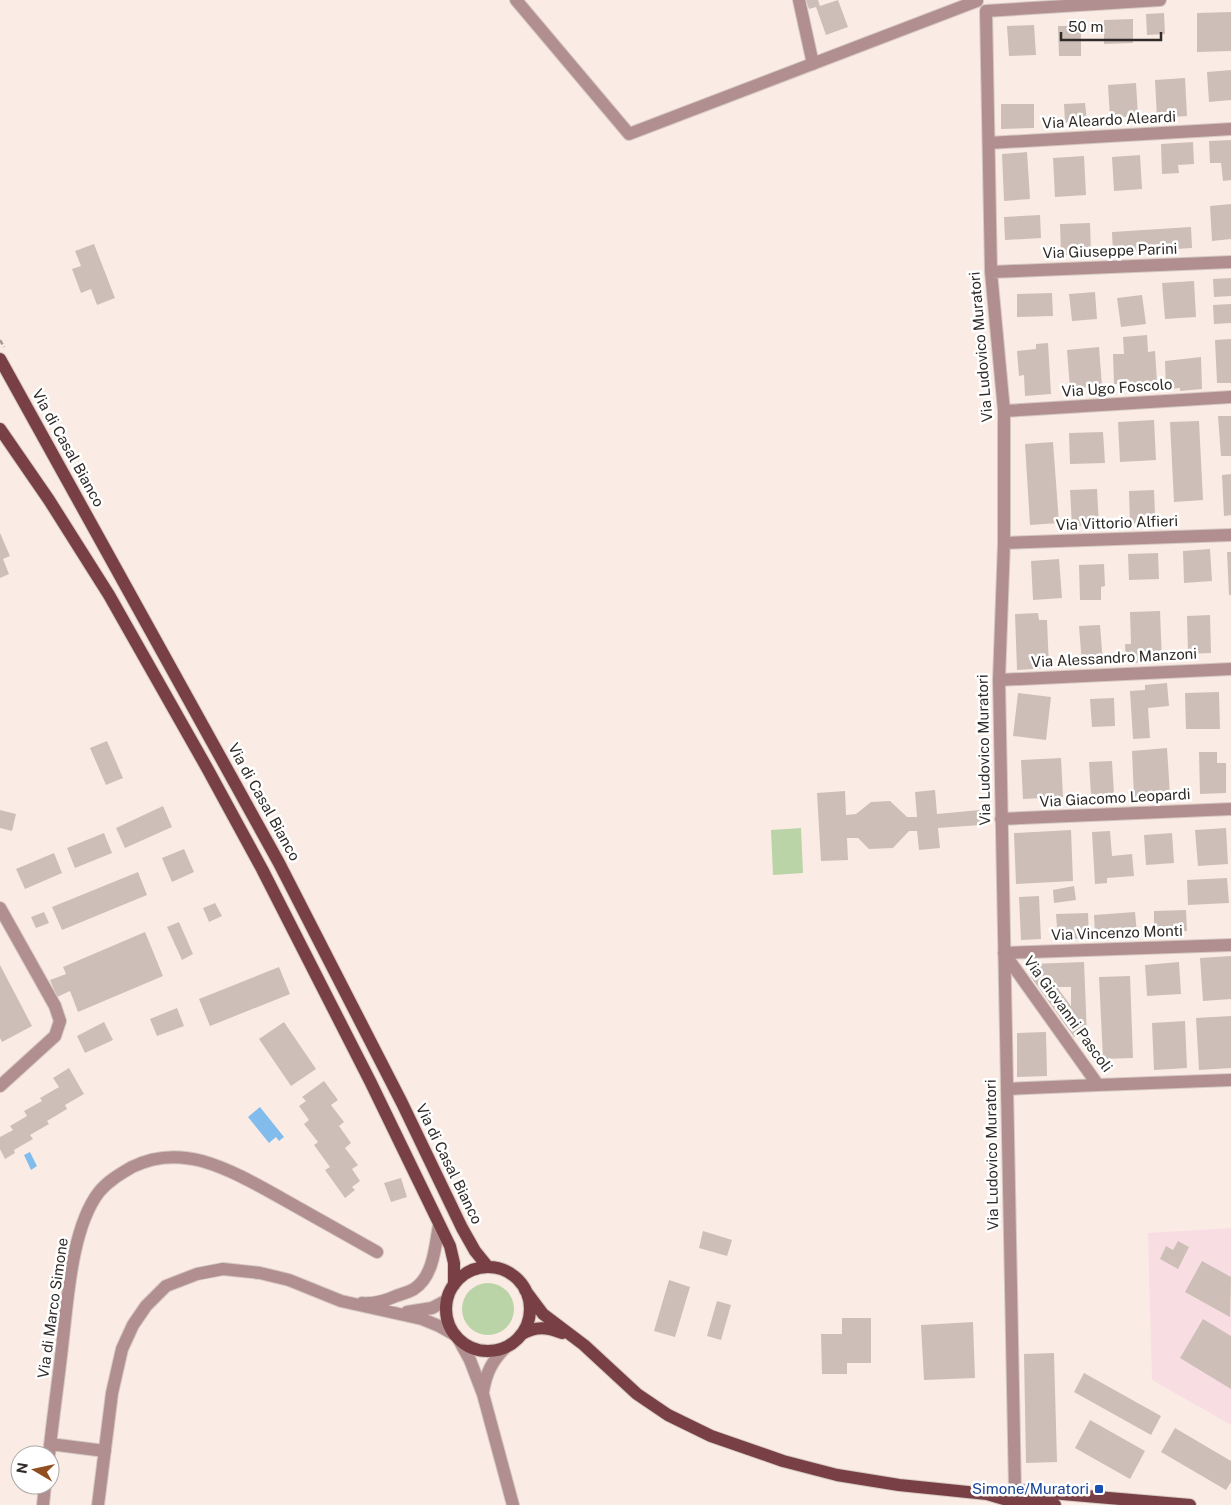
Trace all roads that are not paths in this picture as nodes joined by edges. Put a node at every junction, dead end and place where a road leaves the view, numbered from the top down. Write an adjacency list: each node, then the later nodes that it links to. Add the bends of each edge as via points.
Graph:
1 (799, 0): 6 (street)
2 (1160, 0): 5 (street)
3 (520, 1): 6 (street, via 629,134)
4 (977, 1): 5 (street); 6 (street)
5 (986, 11): 8 (street, Via Ludovico Muratori)
6 (813, 64)
7 (1231, 129): 8 (street, Via Aleardo Aleardi)
8 (989, 143): 10 (street, Via Ludovico Muratori)
9 (1231, 262): 10 (street, Via Giuseppe Parini)
10 (991, 272): 13 (street, Via Ludovico Muratori)
11 (0, 359): 30 (main road, Via di Casal Bianco, via 279,864 402,1103 462,1228)
12 (1231, 397): 13 (street, Via Ugo Foscolo)
13 (1004, 411): 16 (street, Via Ludovico Muratori)
14 (0, 429): 28 (main road, via 109,595 204,762 366,1072)
15 (1231, 535): 16 (street, Via Vittorio Alfieri)
16 (1004, 543): 18 (street, Via Ludovico Muratori)
17 (1231, 669): 18 (street, Via Alessandro Manzoni)
18 (999, 680): 20 (street, Via Ludovico Muratori)
19 (1231, 809): 20 (street, Via Giacomo Leopardi)
20 (1001, 819): 23 (street, Via Ludovico Muratori)
21 (0, 908): 26 (street, via 59,1016 55,1036)
22 (1231, 945): 23 (street, Via Vincenzo Monti)
23 (1004, 953): 25 (street, Via Giovanni Pascoli); 27 (street, Via Ludovico Muratori)
24 (1231, 1080): 25 (street, Via Giovanni Pascoli)
25 (1098, 1085): 27 (street)
26 (0, 1086)
27 (1007, 1089): 44 (street, Via Ludovico Muratori)
28 (439, 1225): 31 (main road, via 450,1246); 34 (street, via 432,1263 414,1289 369,1303)
29 (377, 1252): 41 (street, Via di Marco Simone, via 256,1184 212,1164 188,1158 159,1158 124,1172 110,1181 95,1198 78,1241)
30 (488, 1267): 31 (main road, via 473,1270); 32 (main road, via 510,1274)
31 (454, 1285): 33 (main road)
32 (525, 1290): 36 (main road, via 530,1312); 38 (main road, via 543,1314)
33 (447, 1300): 35 (street, via 432,1308); 37 (main road, via 449,1326)
34 (341, 1302): 35 (street); 43 (street, via 289,1280 223,1269 166,1286 146,1306 122,1349 112,1393)
35 (390, 1313): 37 (street, via 422,1319)
36 (522, 1334): 38 (main road, via 531,1328 541,1328); 39 (main road)
37 (457, 1338): 39 (main road, via 481,1351); 40 (street, via 470,1360)
38 (573, 1338): 45 (main road, via 654,1406 687,1425 724,1440 837,1475)
39 (505, 1348): 40 (street, via 491,1364)
40 (483, 1394): 47 (street)
41 (51, 1445)
42 (60, 1450): 43 (street, Via di Marco Simone)
43 (105, 1450): 46 (street)
44 (1015, 1490): 45 (main road); 49 (main road)
45 (987, 1494): 48 (main road, via 1014,1502)
46 (98, 1505)
47 (513, 1505)
48 (1055, 1505)
49 (1190, 1505)

